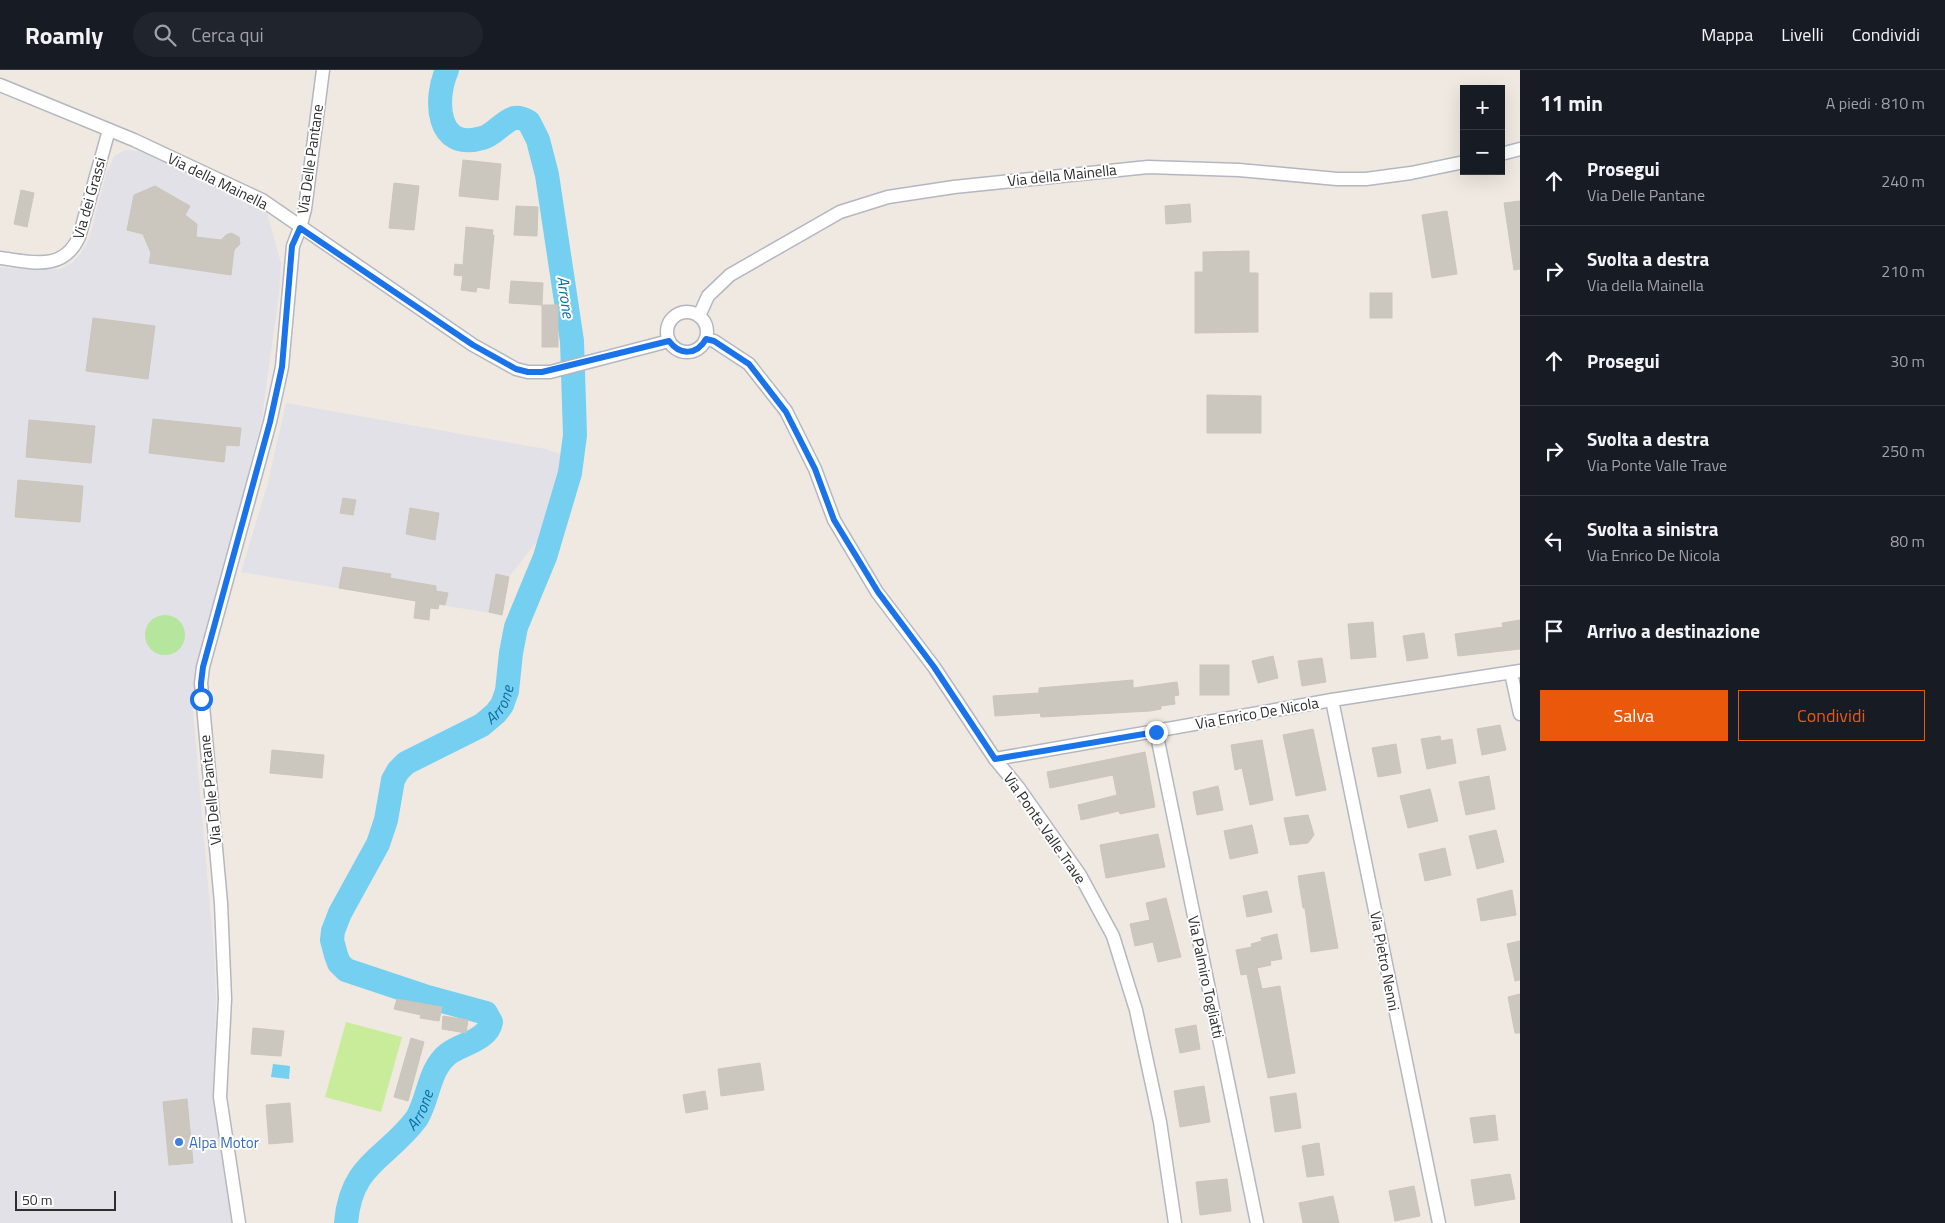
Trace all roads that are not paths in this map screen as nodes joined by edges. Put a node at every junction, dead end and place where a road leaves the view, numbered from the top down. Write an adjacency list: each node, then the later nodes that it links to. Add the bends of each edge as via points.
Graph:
1 (323, 70): 7 (street, Via Delle Pantane)
2 (0, 85): 3 (street, Via della Mainella)
3 (108, 130): 7 (street, Via della Mainella, via 262,200); 8 (street, Via dei Grassi, via 74,248 54,261)
4 (1520, 149): 5 (street)
5 (1505, 153)
6 (1460, 163): 9 (street, Via della Mainella, via 1366,179 1148,167 888,197 840,212 730,276 708,296)
7 (300, 228): 11 (street, Via della Mainella, via 492,357 516,369 528,372 556,370); 17 (street, Via Delle Pantane, via 292,246 282,367 201,683 221,903 225,999 220,1097)
8 (0, 258)
9 (699, 316): 10 (street, via 706,326); 11 (street, via 687,312 675,316 668,327)
10 (706, 339): 11 (street, via 698,349 685,352); 16 (street, Via Ponte Valle Trave, via 749,364 786,412 848,544)
11 (669, 341)
12 (1516, 672): 13 (street, Via Enrico De Nicola); 14 (street)
13 (1332, 700): 15 (street, Via Enrico De Nicola); 20 (street, Via Pietro Nenni)
14 (1520, 714)
15 (1156, 732): 16 (street, Via Enrico De Nicola); 19 (street, Via Palmiro Togliatti)
16 (995, 759): 18 (street, Via Ponte Valle Trave, via 1080,875 1113,936 1136,1010 1160,1122)
17 (239, 1223)
18 (1175, 1223)
19 (1257, 1223)
20 (1438, 1223)

